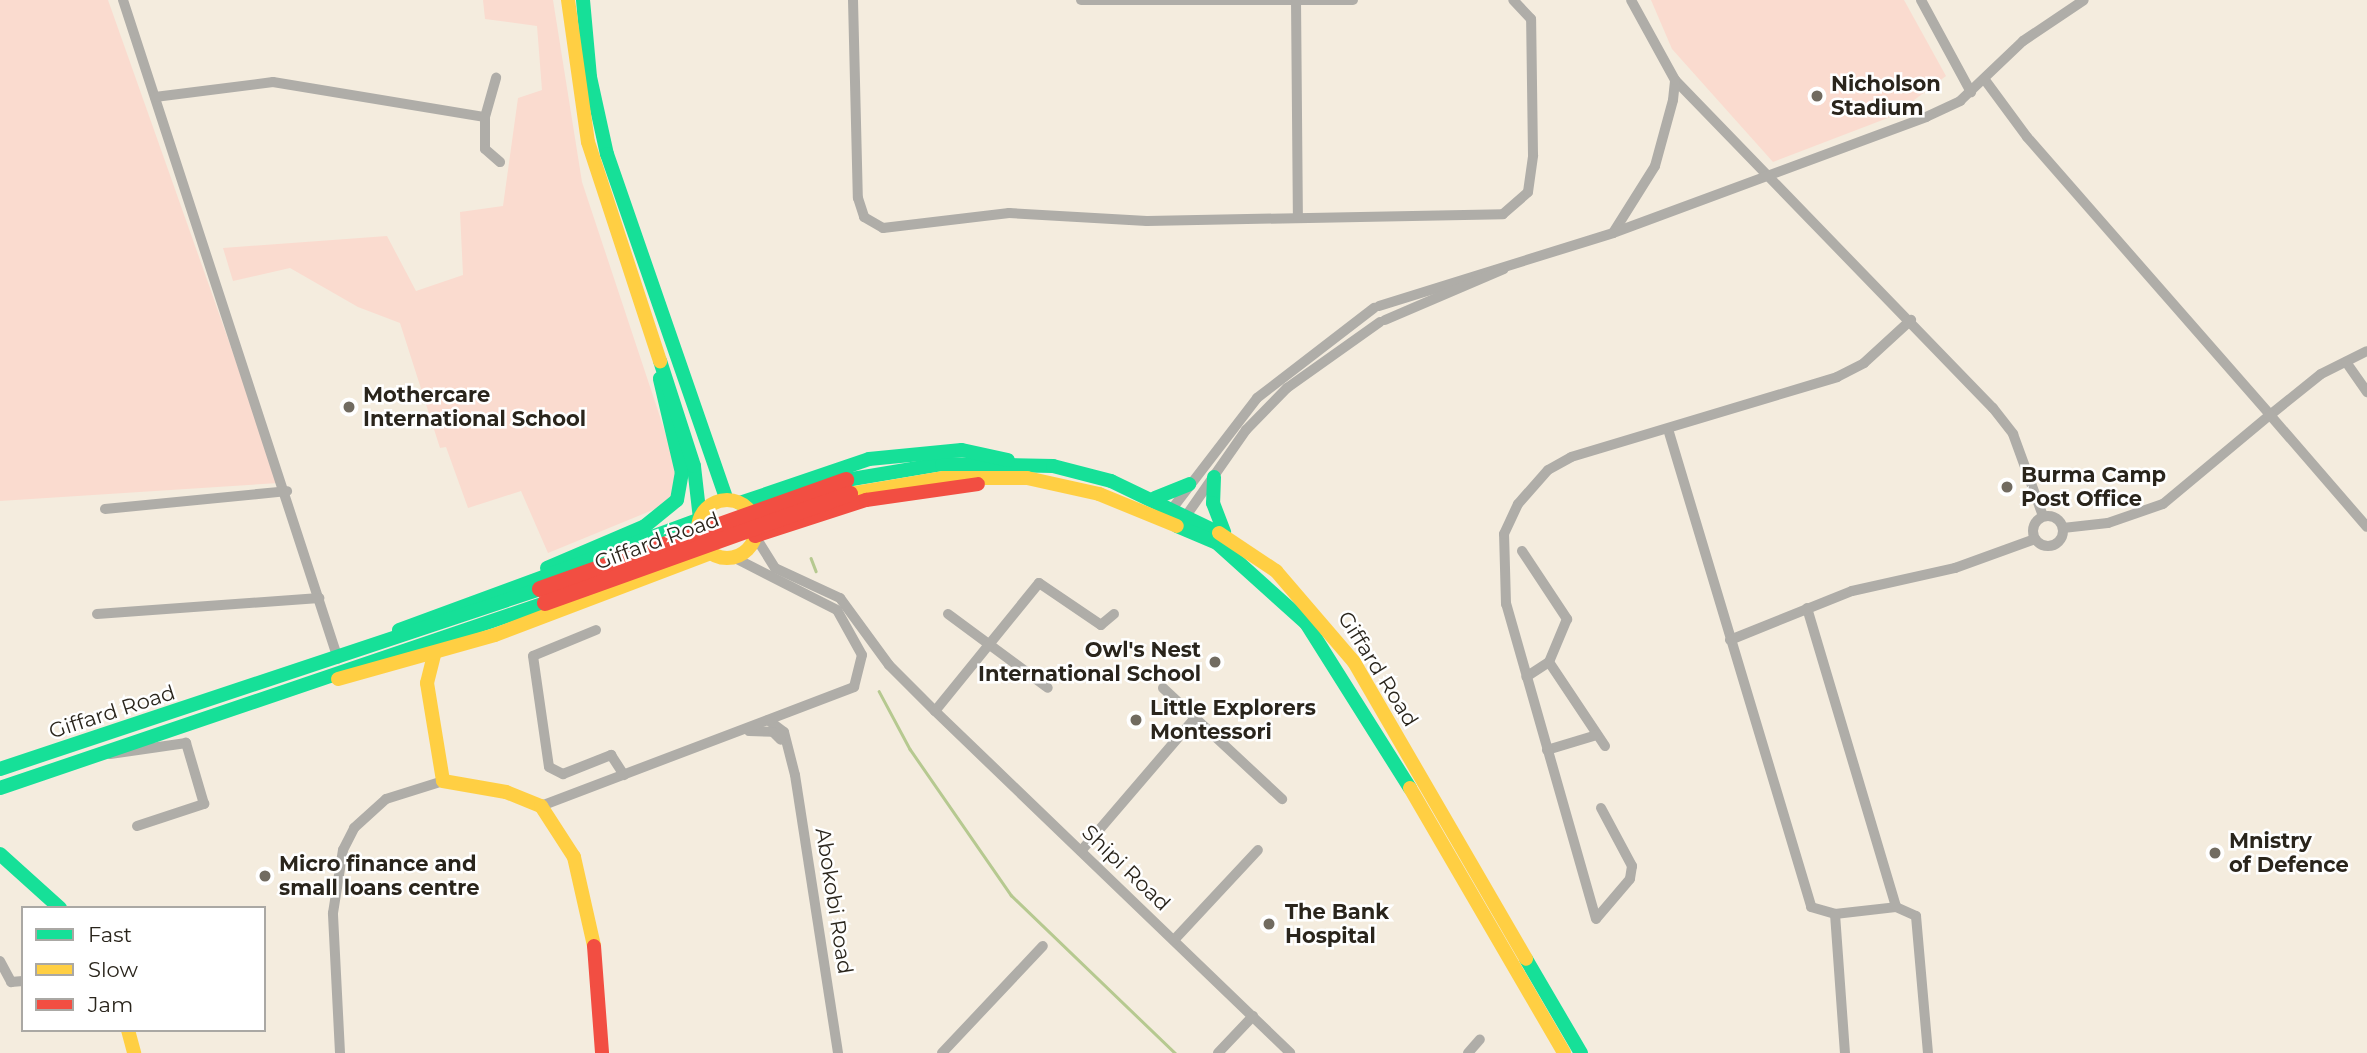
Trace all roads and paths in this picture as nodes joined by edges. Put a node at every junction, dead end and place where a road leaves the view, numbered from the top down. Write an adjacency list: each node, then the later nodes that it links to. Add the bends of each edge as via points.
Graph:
1 (123, 0): 16 (street)
2 (568, 0): 26 (main road, via 588,142)
3 (583, 0): 37 (main road, via 590,77 607,154)
4 (853, 0): 20 (street, via 858,198 871,225 1009,213 1147,221)
5 (1081, 0): 11 (street)
6 (1353, 0): 11 (street)
7 (1513, 0): 20 (street, via 1531,19 1534,155 1528,192 1503,214)
8 (1631, 0): 13 (street)
9 (1921, 0): 15 (street)
10 (2084, 0): 14 (street, via 2023,41)
11 (1296, 2): 20 (street)
12 (496, 78): 17 (street)
13 (1675, 80): 19 (street); 21 (street, via 1666,138)
14 (1985, 80): 15 (street); 28 (street, via 2027,137)
15 (1971, 92): 19 (street, via 1926,117)
16 (155, 97): 17 (street, via 273,82); 35 (street)
17 (485, 117): 18 (street, via 485,149)
18 (499, 162)
19 (1770, 172): 21 (street); 23 (street)
20 (1298, 217)
21 (1613, 233): 22 (street)
22 (1509, 266): 32 (street, via 1382,321 1287,388); 33 (street, via 1377,307 1257,398)
23 (1911, 320): 29 (street, via 1864,363 1837,377); 40 (street, via 2013,434)
24 (2367, 351): 25 (street)
25 (2346, 362): 27 (street); 28 (street)
26 (662, 363): 41 (main road, via 698,479); 50 (main road, via 662,397 682,473 677,500 656,520 555,561)
27 (2367, 392)
28 (2270, 415): 42 (street); 43 (street, via 2163,504 2108,523)
29 (1668, 429): 57 (street); 63 (street, via 1571,457 1548,470 1518,504 1504,534 1502,561)
30 (1007, 460): 34 (main road, Giffard Road); 36 (main road, Giffard Road, via 1053,466); 37 (main road, Giffard Road, via 962,450 869,459)
31 (1013, 476): 34 (main road, Giffard Road); 39 (main road, Giffard Road); 45 (main road, Giffard Road, via 866,500)
32 (1214, 477): 39 (street); 44 (main road, via 1213,503)
33 (1189, 484): 36 (main road); 39 (street)
34 (848, 487): 50 (main road, Giffard Road, bridge)
35 (287, 491): 38 (street); 51 (street)
36 (1154, 498): 39 (main road, Giffard Road)
37 (733, 501): 41 (main road, via 710,505); 45 (main road, via 754,517)
38 (105, 509)
39 (1177, 516): 44 (main road, Giffard Road); 108 (main road, Giffard Road, via 1266,584 1306,623 1343,673)
40 (2043, 516): 43 (street, via 2056,518); 46 (street, via 2033,526)
41 (700, 519): 48 (main road, via 699,538); 50 (main road, Giffard Road)
42 (2367, 527)
43 (2063, 528): 46 (street, via 2053,545)
44 (1224, 532): 109 (main road, Giffard Road, via 1312,607 1354,662)
45 (755, 536): 49 (main road); 68 (street, Shipi Road, via 775,568 840,598 888,665)
46 (2035, 539): 52 (street)
47 (1522, 551): 61 (street, via 1567,619)
48 (711, 553): 49 (main road); 59 (main road, Giffard Road)
49 (733, 557): 70 (street, via 834,607 862,655 859,679 845,693)
50 (539, 590): 60 (main road, Giffard Road); 64 (main road, Giffard Road)
51 (320, 598): 53 (street); 60 (street)
52 (1807, 608): 57 (street); 91 (street)
53 (97, 614)
54 (948, 614): 58 (street)
55 (1114, 614): 58 (street, via 1101,625 1039,583)
56 (596, 630): 80 (street, via 533,656 549,767 563,774 611,755)
57 (1730, 640): 92 (street, via 1811,908)
58 (989, 646): 66 (street); 68 (street)
59 (434, 655): 62 (main road, Giffard Road); 65 (main road)
60 (338, 659): 79 (main road, Giffard Road)
61 (1549, 662): 63 (street); 73 (street)
62 (403, 664): 64 (main road, Giffard Road); 65 (main road)
63 (1526, 677): 76 (street)
64 (321, 679): 71 (main road, Giffard Road)
65 (426, 683): 81 (main road)
66 (1048, 688)
67 (1163, 688): 69 (street)
68 (935, 711): 88 (street, Shipi Road)
69 (1195, 718): 83 (street); 88 (street)
70 (768, 720): 72 (street); 78 (street, Abokobi Road, via 783,732)
71 (202, 721): 74 (street); 77 (main road, Giffard Road)
72 (735, 733): 78 (street, via 773,732); 80 (street)
73 (1597, 735): 75 (street); 76 (street)
74 (186, 743): 77 (street); 86 (street, via 204,804)
75 (1605, 746)
76 (1547, 750): 85 (street, via 1596,919 1630,879 1632,866)
77 (107, 754): 82 (main road, Giffard Road)
78 (789, 755): 103 (street, Abokobi Road)
79 (0, 769)
80 (624, 775): 84 (street)
81 (443, 781): 84 (main road, via 506,792); 101 (street, via 386,799 354,828 343,850 333,913)
82 (0, 788)
83 (1282, 799)
84 (541, 806): 102 (main road, via 574,857 585,894)
85 (1601, 808)
86 (137, 826)
87 (1258, 850): 93 (street)
88 (1081, 851): 93 (street, Shipi Road)
89 (0, 854): 90 (main road)
90 (58, 906)
91 (1896, 907): 92 (street); 111 (street, via 1916,916)
92 (1835, 914): 110 (street)
93 (1174, 940): 97 (street, Shipi Road)
94 (1043, 946): 104 (street)
95 (0, 961): 96 (street, via 11,982)
96 (21, 981)
97 (1253, 1016): 105 (street); 106 (street, Shipi Road)
98 (129, 1032): 100 (main road)
99 (1480, 1039): 107 (street)
100 (134, 1053)
101 (340, 1053)
102 (602, 1053)
103 (838, 1053)
104 (942, 1053)
105 (1218, 1053)
106 (1290, 1053)
107 (1468, 1053)
108 (1564, 1053)
109 (1581, 1053)
110 (1846, 1053)
111 (1928, 1053)

